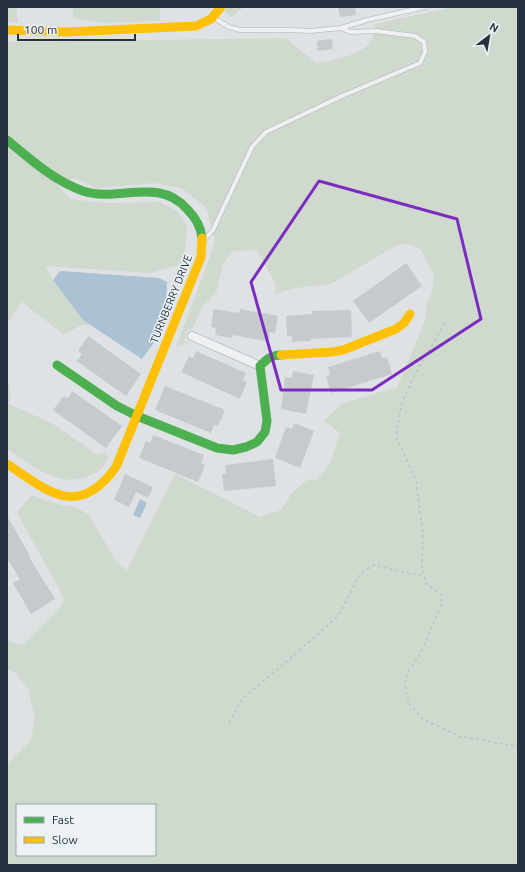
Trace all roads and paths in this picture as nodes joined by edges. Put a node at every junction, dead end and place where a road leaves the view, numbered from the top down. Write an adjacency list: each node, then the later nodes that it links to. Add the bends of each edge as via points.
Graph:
1 (221, 7): 3 (street)
2 (424, 7): 4 (lane)
3 (214, 17): 4 (lane, via 229,27 240,30 310,31); 5 (street, via 196,26 180,28 67,32)
4 (341, 28): 7 (lane, via 350,32 376,31 415,36 424,42 424,58 408,69 342,96 266,132 252,147 213,230)
5 (7, 30)
6 (7, 140): 7 (street, via 52,175 84,192 99,195 154,191 172,196 190,211 197,221)
7 (204, 241): 13 (street, TURNBERRY DRIVE, via 201,257)
8 (410, 314): 12 (street, via 396,329 343,350 274,355)
9 (445, 323): 15 (path, via 402,402 396,436 416,481 423,535)
10 (192, 336): 12 (street)
11 (57, 365): 13 (street, via 110,402)
12 (260, 366): 13 (street, via 267,421 265,432 257,442 246,447 233,450 217,448)
13 (137, 416): 14 (street, TURNBERRY DRIVE, via 109,478 97,489 81,496 64,496 48,491)
14 (7, 464)
15 (424, 575): 16 (path, via 374,566 361,573 338,616 242,699); 17 (path, via 426,583 442,596 441,605 421,653 407,673 405,687 409,704 423,719 459,736)
16 (229, 723)
17 (518, 745)

